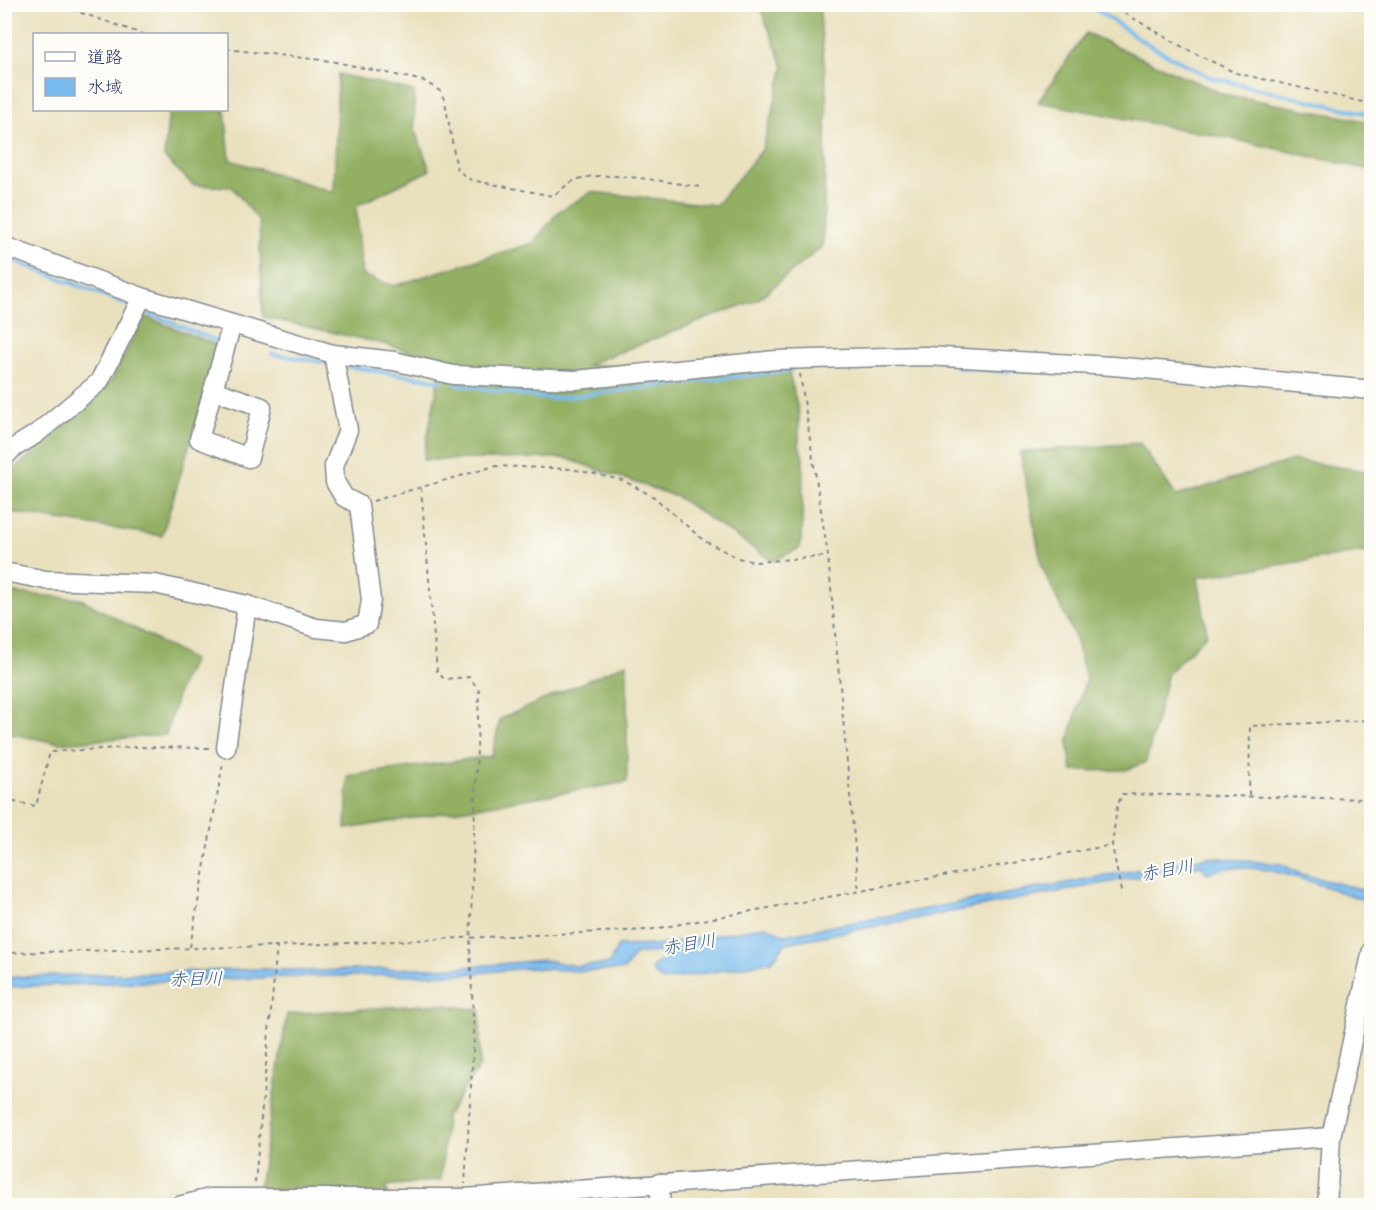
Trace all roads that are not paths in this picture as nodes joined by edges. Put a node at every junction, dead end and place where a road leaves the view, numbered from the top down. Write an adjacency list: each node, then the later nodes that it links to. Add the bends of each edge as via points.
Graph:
1 (4, 246): 2 (street)
2 (142, 297): 3 (street); 7 (street, via 99,382)
3 (232, 324): 4 (street); 5 (street)
4 (333, 354): 6 (street, via 394,361 453,375 576,380 798,359 924,356 1077,364); 9 (street, via 348,430 334,466 334,482 344,497 359,505 371,600 367,624 346,631 316,627)
5 (213, 390)
6 (1371, 390)
7 (4, 458)
8 (4, 572): 9 (street, via 46,580 155,584)
9 (247, 605): 10 (street)
10 (226, 748)
11 (1371, 957): 12 (street)
12 (1330, 1137): 13 (street); 18 (street)
13 (659, 1183): 15 (street); 17 (street)
14 (254, 1202): 15 (street); 16 (street, via 210,1198)
15 (462, 1202)
16 (179, 1206)
17 (661, 1206)
18 (1327, 1206)

